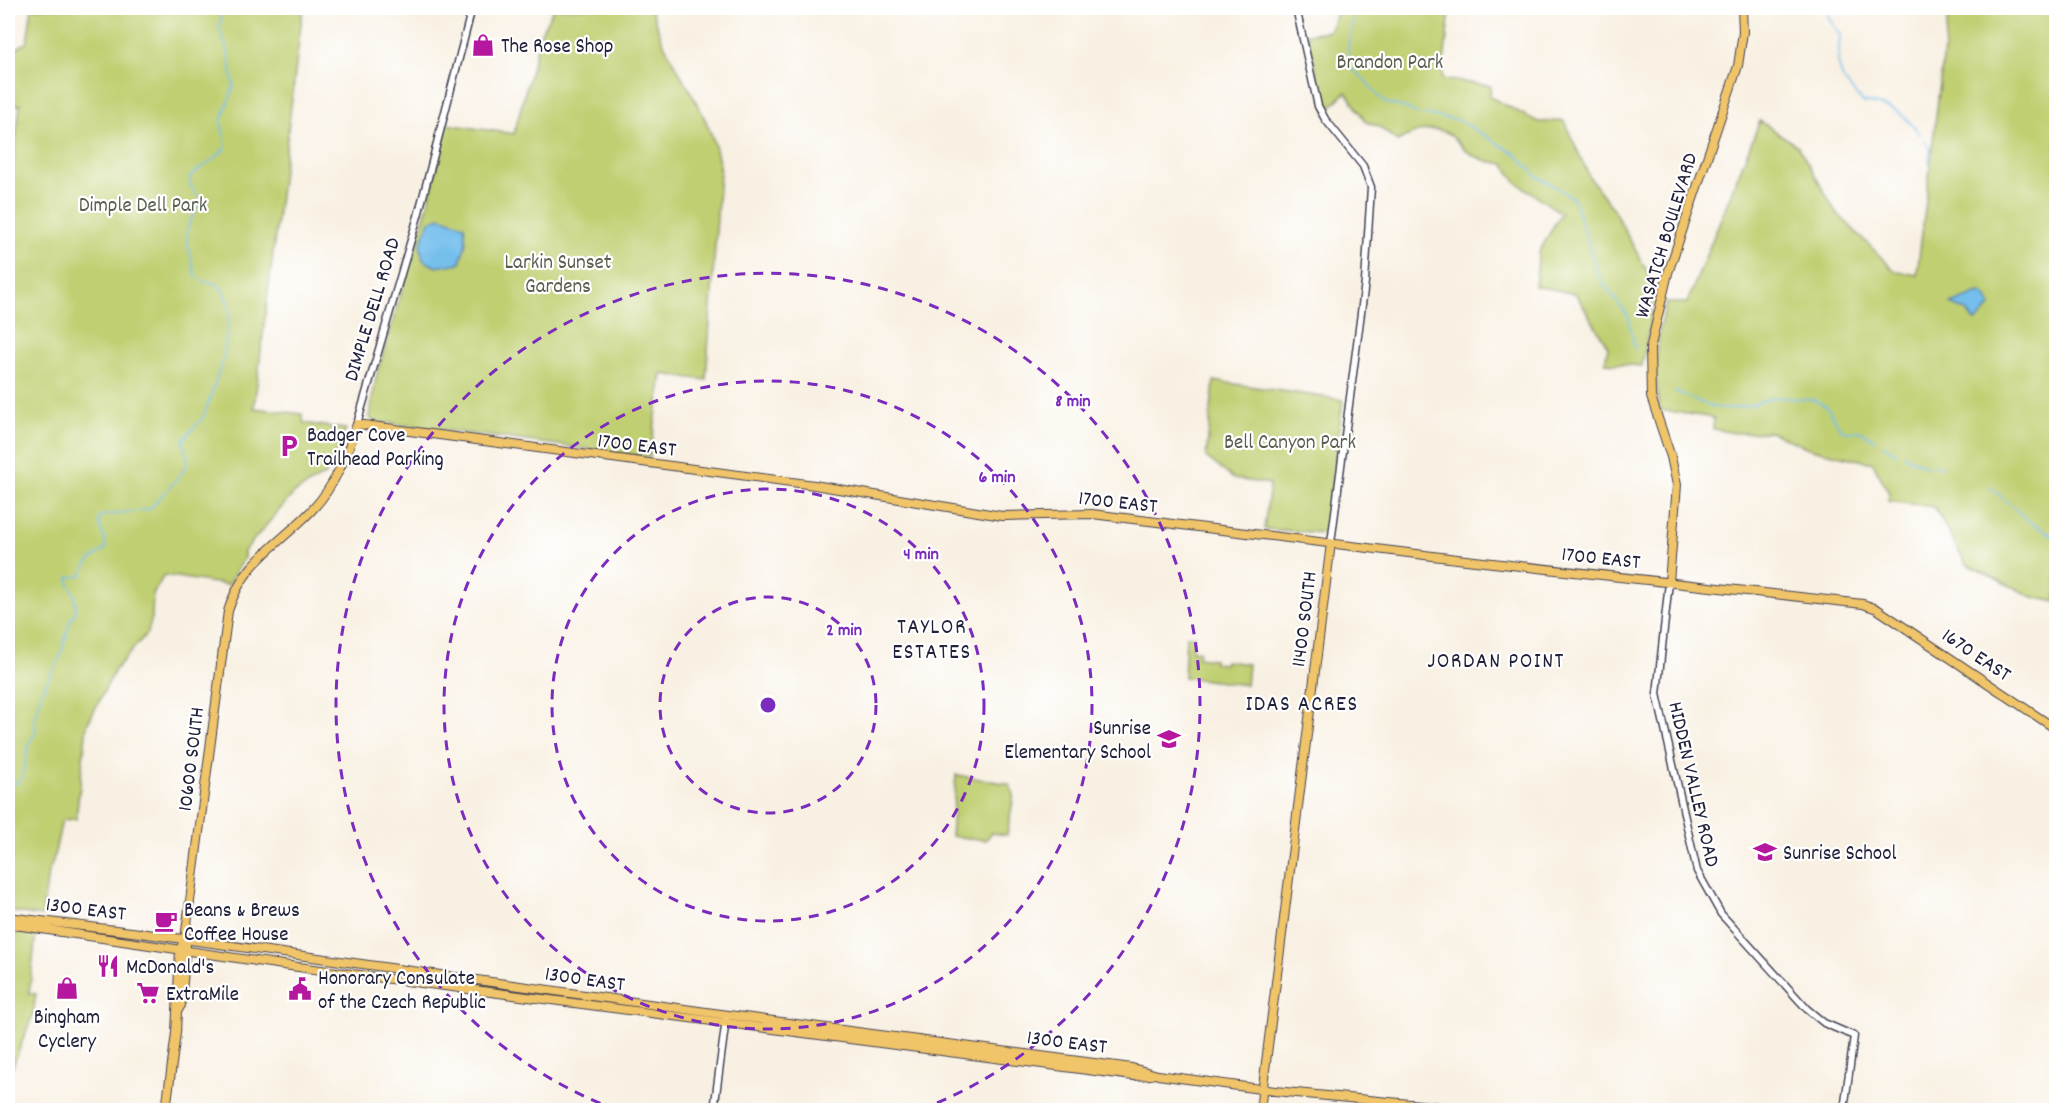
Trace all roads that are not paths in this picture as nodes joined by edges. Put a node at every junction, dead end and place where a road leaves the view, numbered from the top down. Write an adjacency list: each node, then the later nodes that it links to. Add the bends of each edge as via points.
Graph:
1 (472, 8): 4 (street, DIMPLE DELL ROAD, via 418,216)
2 (1296, 8): 5 (street, 11400 SOUTH, via 1321,113 1367,172 1371,194 1365,282)
3 (1742, 8): 6 (main road, WASATCH BOULEVARD, via 1738,66 1668,273 1650,350 1652,397 1677,485)
4 (357, 424): 5 (main road, 1700 EAST, via 814,485 1002,516 1092,514); 7 (main road, DIMPLE DELL ROAD, via 342,465 325,494 262,554)
5 (1331, 543): 6 (main road, 1700 EAST); 17 (main road, 11400 SOUTH)
6 (1669, 582): 8 (main road, 1700 EAST, via 1846,601); 22 (street, HIDDEN VALLEY ROAD, via 1658,666 1658,699 1697,871 1721,914 1807,1009 1824,1023 1854,1036)
7 (238, 585): 12 (main road, 10600 SOUTH, via 225,622)
8 (1877, 609): 9 (main road, 1670 EAST)
9 (2056, 729)
10 (8, 917): 12 (main road, 1300 EAST)
11 (8, 924): 13 (main road, 1300 EAST)
12 (184, 939): 13 (main road, 10600 SOUTH); 14 (main road, 1300 EAST)
13 (184, 950): 15 (main road, 1300 EAST); 18 (main road, 10600 SOUTH)
14 (538, 989): 15 (main road, via 533,994); 16 (main road, 1300 EAST)
15 (491, 992): 16 (main road, 1300 EAST)
16 (726, 1019): 17 (main road, 1300 EAST, via 1133,1076 1158,1075); 19 (street)
17 (1263, 1089): 20 (main road, 11400 SOUTH); 21 (main road, 1300 EAST)
18 (166, 1110)
19 (714, 1110)
20 (1260, 1110)
21 (1473, 1110)
22 (1844, 1110)

